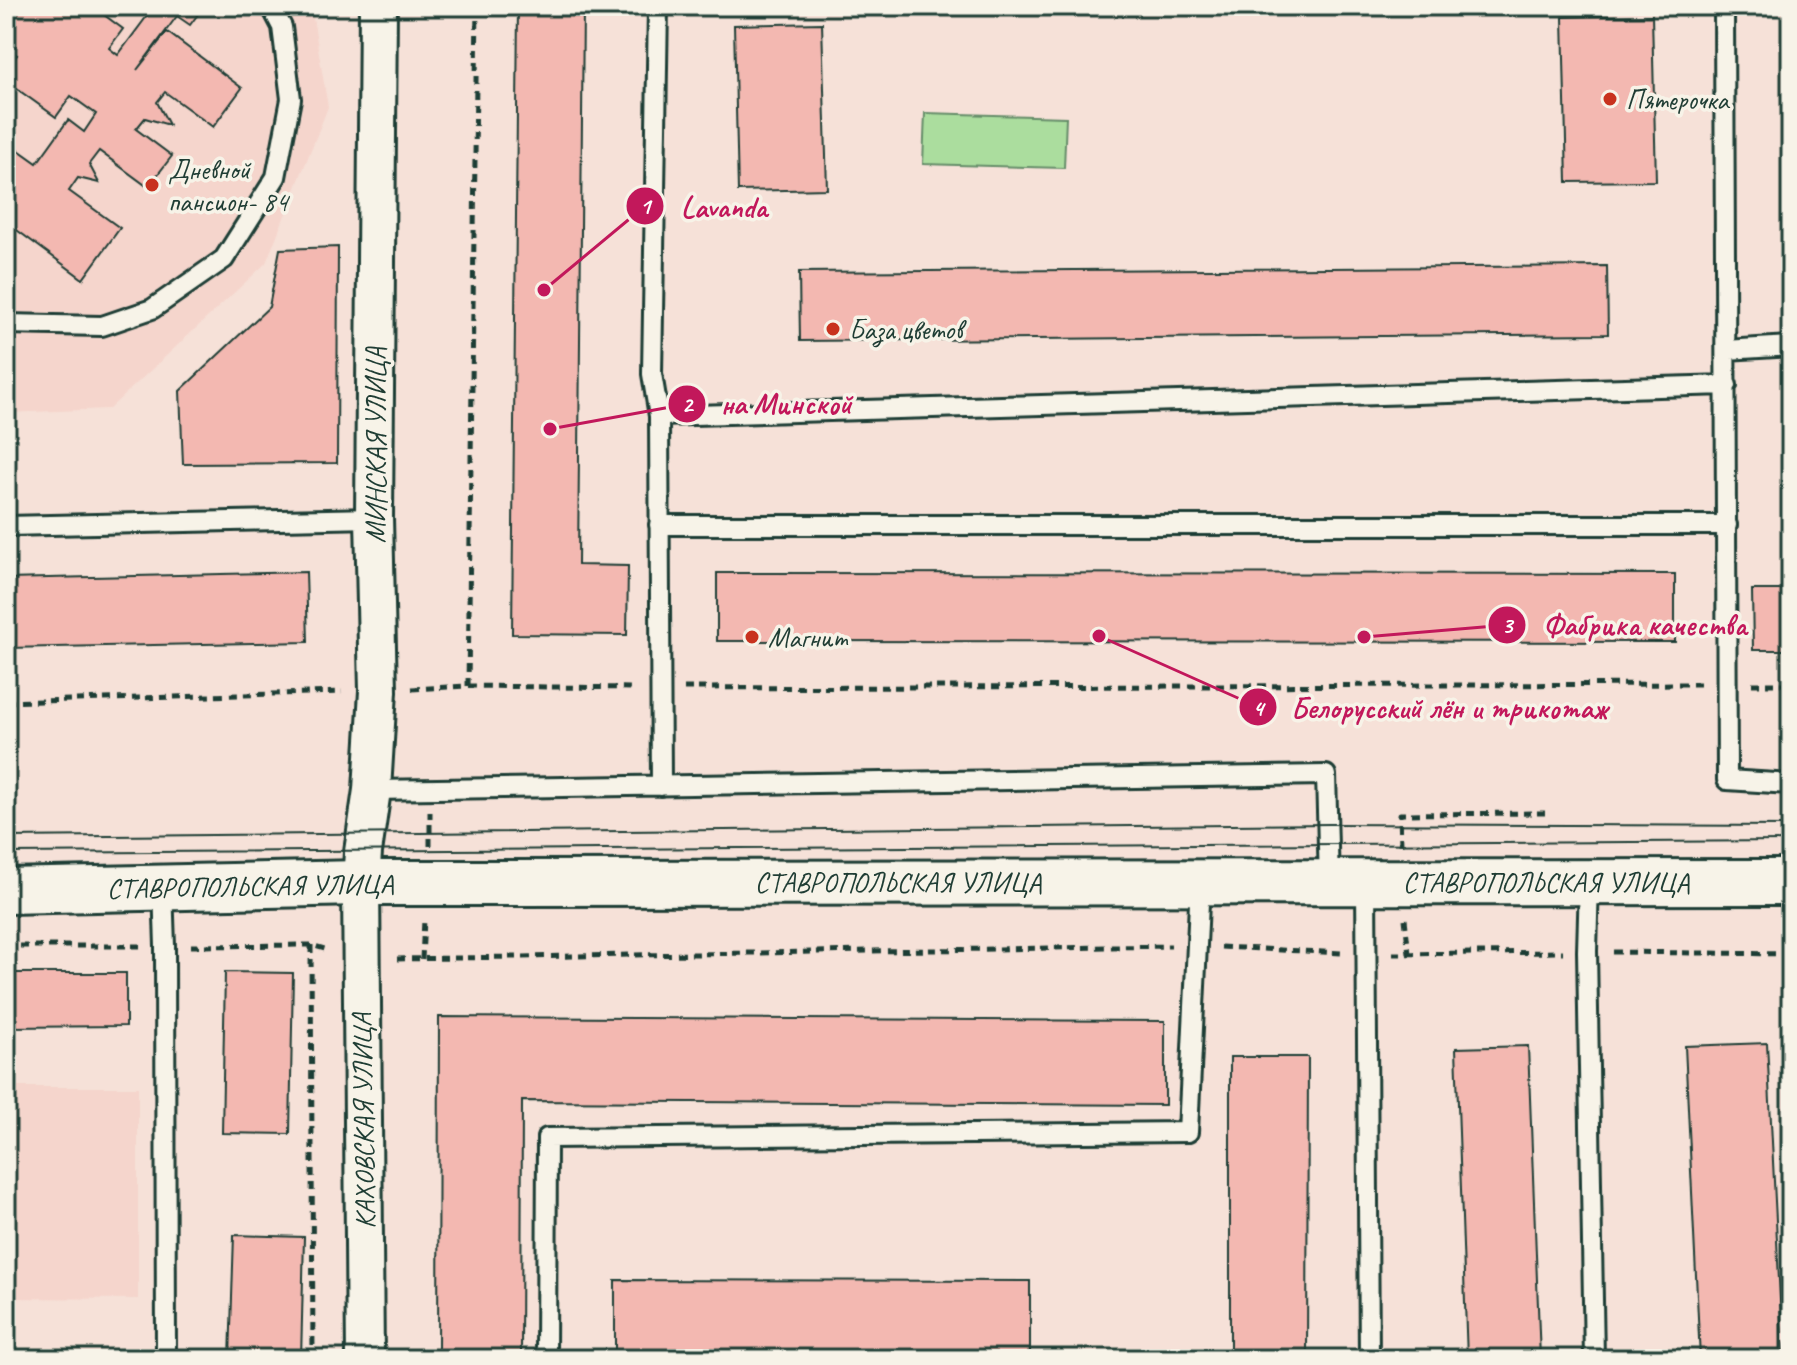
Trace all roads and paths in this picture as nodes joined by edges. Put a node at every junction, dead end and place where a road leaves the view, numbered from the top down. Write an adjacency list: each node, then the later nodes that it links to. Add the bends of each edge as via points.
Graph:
1 (271, 6): 6 (lane, via 282,27 291,99 276,177 224,259 152,309 102,326)
2 (378, 6): 11 (street, МИНСКАЯ УЛИЦА)
3 (477, 6): 17 (path)
4 (658, 6): 10 (lane, via 652,374)
5 (1724, 6): 8 (lane)
6 (6, 324)
7 (1791, 346): 8 (lane)
8 (1726, 350): 9 (lane)
9 (1727, 385): 10 (lane); 13 (lane)
10 (659, 416): 12 (lane)
11 (374, 518): 14 (lane); 19 (street, МИНСКАЯ УЛИЦА)
12 (659, 525): 13 (lane); 18 (lane)
13 (1727, 525): 15 (lane)
14 (6, 526)
15 (1727, 684): 16 (path); 18 (path); 21 (lane, via 1727,780)
16 (1791, 684)
17 (468, 686): 18 (path); 19 (path)
18 (659, 688): 22 (lane)
19 (378, 691): 20 (path); 23 (street, МИНСКАЯ УЛИЦА)
20 (6, 702)
21 (1791, 784)
22 (661, 786): 23 (lane); 25 (lane, via 1326,775)
23 (372, 790): 28 (street, МИНСКАЯ УЛИЦА)
24 (1200, 882): 25 (street, СТАВРОПОЛЬСКАЯ УЛИЦА); 28 (street, СТАВРОПОЛЬСКАЯ УЛИЦА); 34 (lane)
25 (1348, 882): 26 (street, СТАВРОПОЛЬСКАЯ УЛИЦА); 36 (lane)
26 (1589, 882): 27 (street, СТАВРОПОЛЬСКАЯ УЛИЦА); 35 (lane)
27 (1791, 882)
28 (361, 883): 29 (street, СТАВРОПОЛЬСКАЯ УЛИЦА); 38 (street, КАХОВСКАЯ УЛИЦА)
29 (163, 887): 30 (street, СТАВРОПОЛЬСКАЯ УЛИЦА); 33 (lane)
30 (6, 891)
31 (311, 945): 33 (path); 38 (path); 40 (path)
32 (6, 946): 33 (path)
33 (165, 946): 39 (lane)
34 (1197, 946): 36 (path); 38 (path); 42 (lane, via 1188,1132 547,1138)
35 (1587, 951): 36 (path); 37 (path); 44 (lane)
36 (1367, 954): 43 (lane)
37 (1791, 954)
38 (362, 959): 41 (street, КАХОВСКАЯ УЛИЦА)
39 (166, 1359)
40 (313, 1359)
41 (365, 1359)
42 (546, 1359)
43 (1369, 1359)
44 (1594, 1359)

